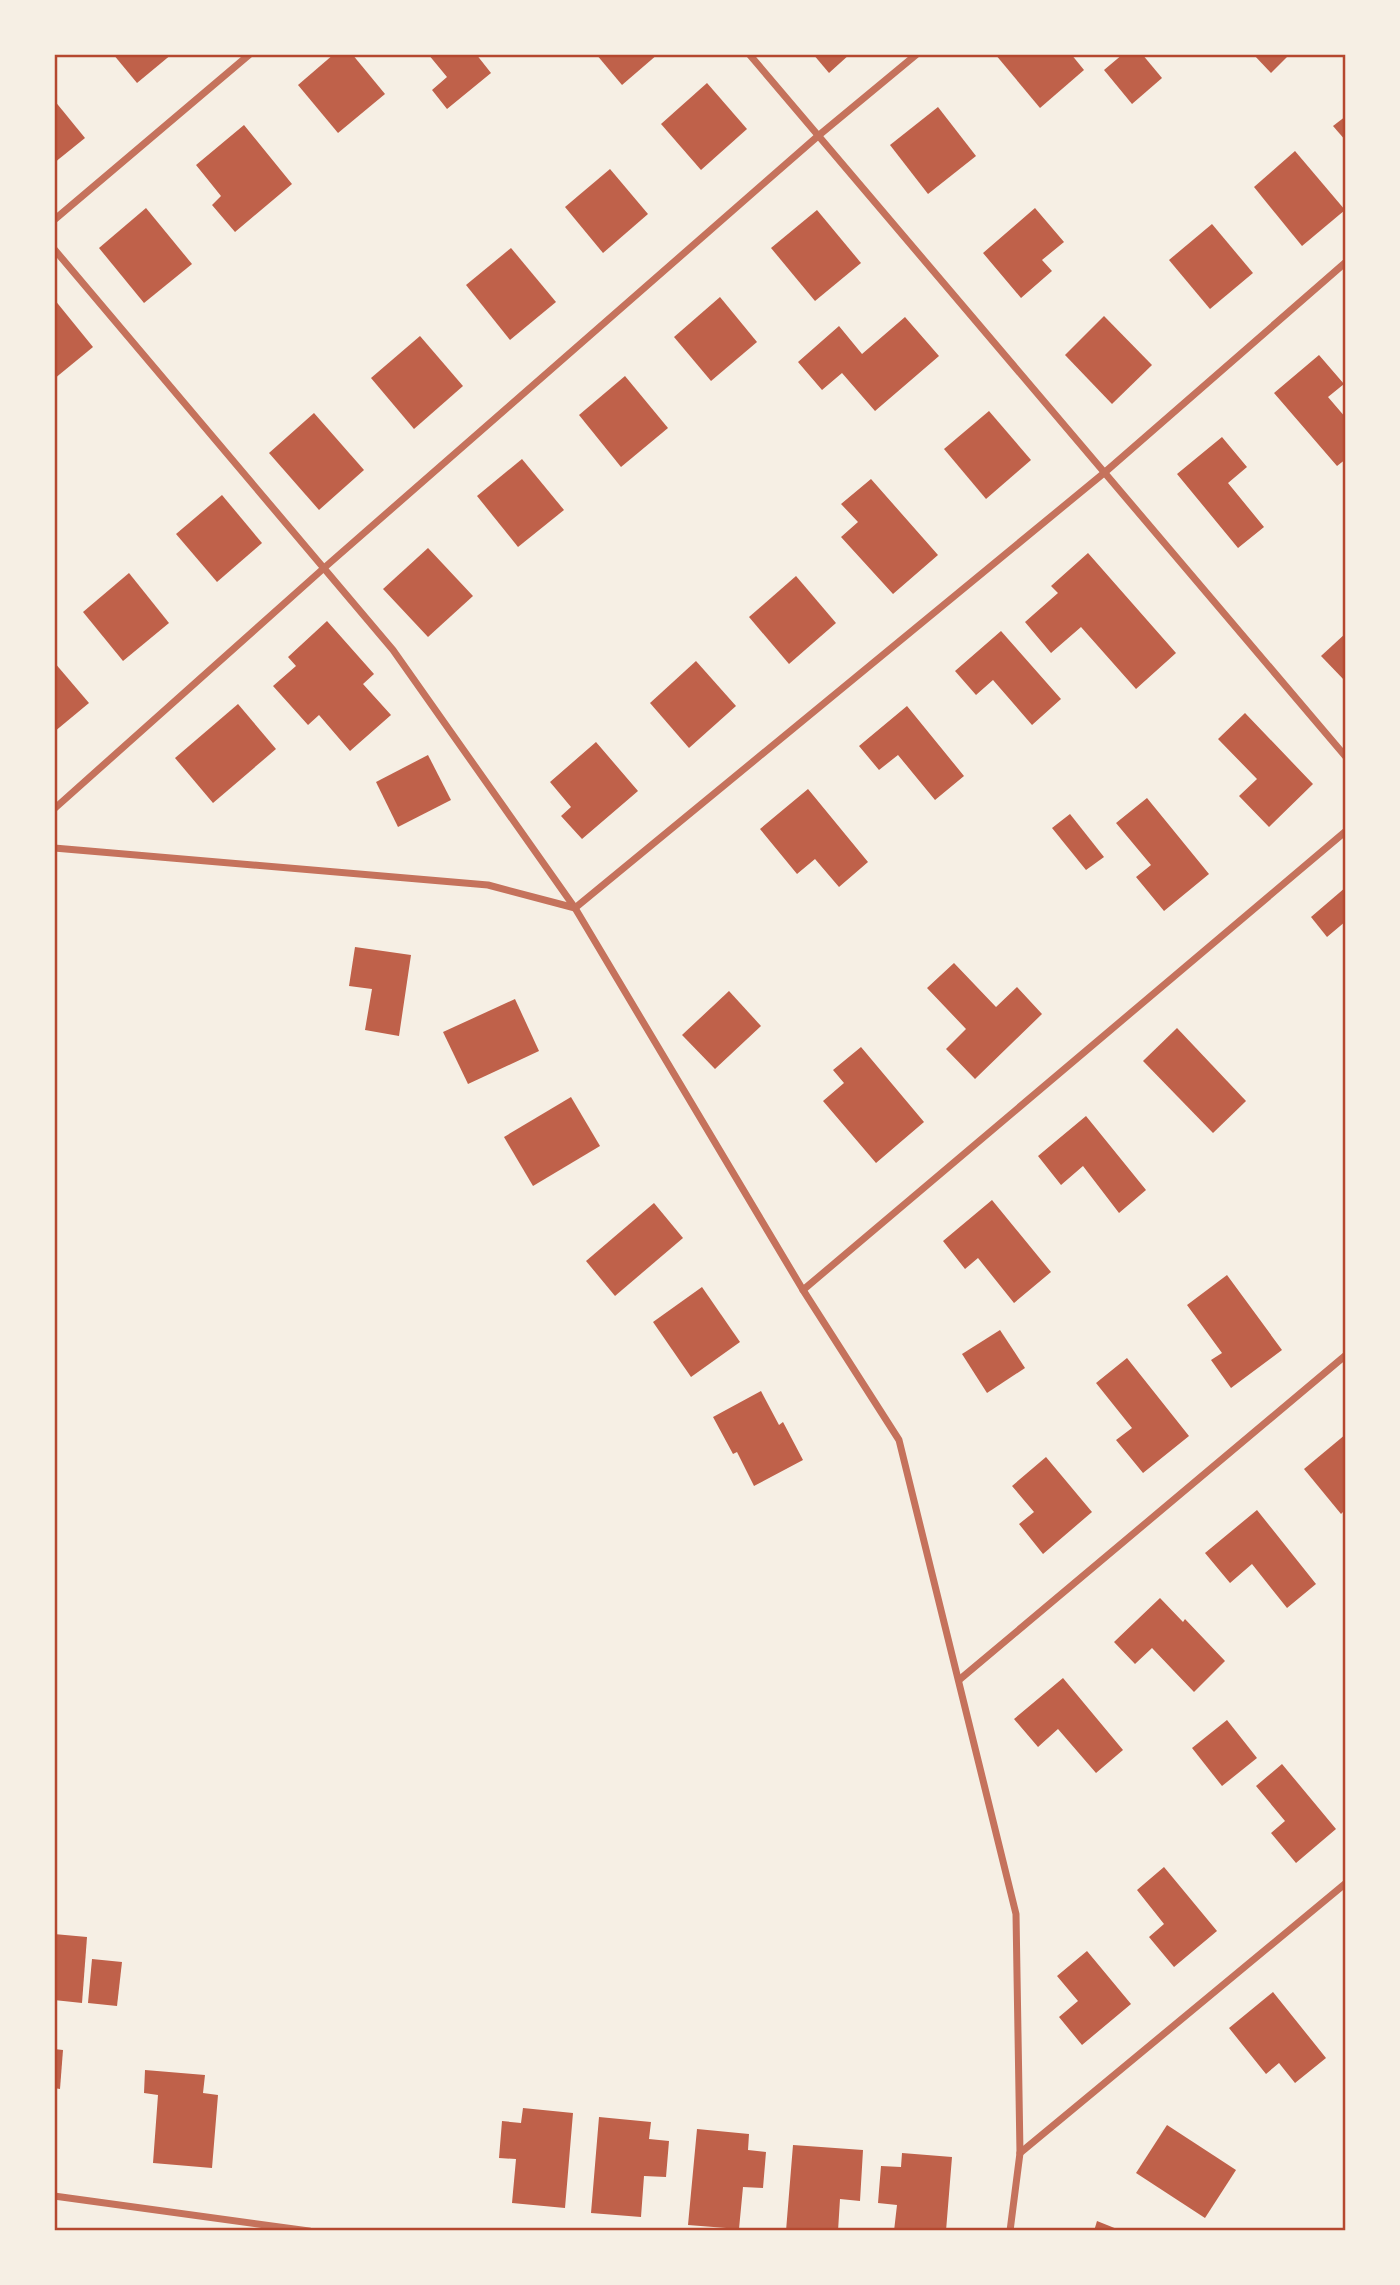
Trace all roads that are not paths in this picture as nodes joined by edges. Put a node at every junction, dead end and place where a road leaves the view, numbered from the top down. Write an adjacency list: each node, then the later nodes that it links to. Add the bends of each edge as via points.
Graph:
1 (250, 54): 5 (street)
2 (749, 54): 4 (street)
3 (917, 54): 4 (street)
4 (818, 136): 8 (street); 9 (street)
5 (54, 220)
6 (54, 250): 9 (street)
7 (1346, 262): 8 (street)
8 (1104, 473): 10 (street); 14 (street)
9 (324, 568): 11 (street); 14 (street, via 393,650)
10 (1346, 757)
11 (54, 809)
12 (1346, 831): 15 (street)
13 (54, 848): 14 (street, via 488,885)
14 (575, 908): 15 (street)
15 (803, 1290): 17 (street, via 900,1440)
16 (1346, 1355): 17 (street)
17 (959, 1680): 19 (street, via 1016,1914)
18 (1346, 1883): 19 (street)
19 (1020, 2153): 23 (street)
20 (54, 2196): 21 (street)
21 (268, 2228): 22 (street)
22 (309, 2231)
23 (1010, 2231)

